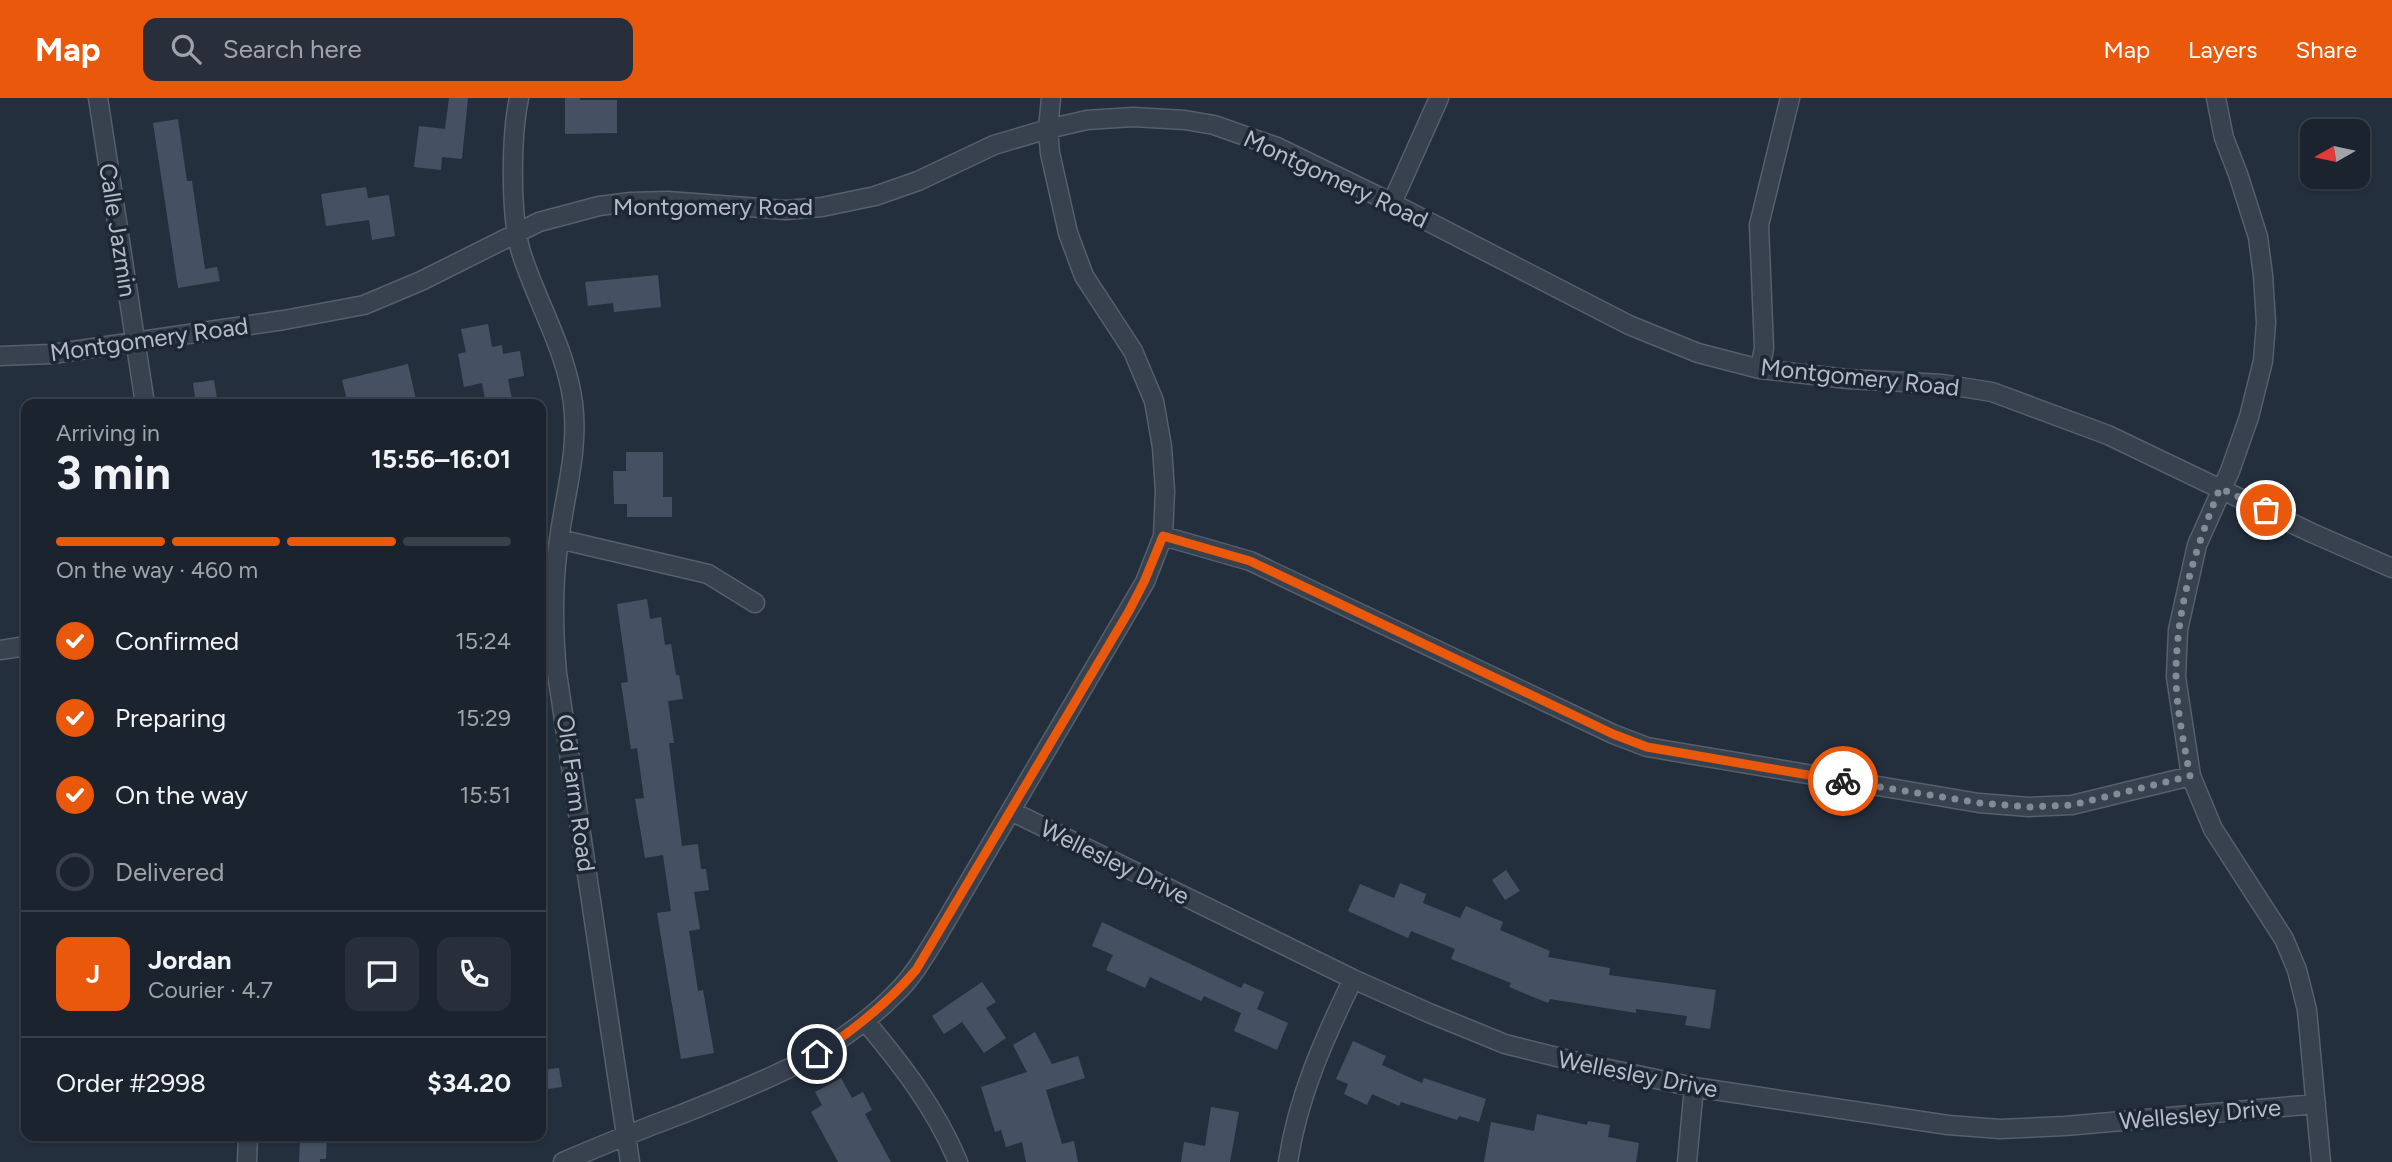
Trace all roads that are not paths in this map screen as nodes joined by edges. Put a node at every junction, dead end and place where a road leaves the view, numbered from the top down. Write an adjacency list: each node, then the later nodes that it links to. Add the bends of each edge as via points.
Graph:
1 (97, 98): 10 (street, Calle Jazmin)
2 (519, 98): 9 (street, Old Farm Road, via 514,131)
3 (1051, 98): 7 (street)
4 (1439, 98): 8 (street)
5 (1790, 98): 12 (street, via 1759,225 1764,348)
6 (2216, 98): 14 (street, via 2224,138 2258,237 2266,323 2263,360 2249,417)
7 (1048, 129): 8 (street, Montgomery Road, via 1133,117 1214,125 1277,148); 9 (street, Montgomery Road, via 994,145 875,196 822,207 786,210 631,202 538,222); 15 (street, via 1068,233 1084,276 1133,351 1154,401 1164,469)
8 (1392, 203): 12 (street, Montgomery Road, via 1629,325 1698,353)
9 (516, 234): 10 (street, Montgomery Road, via 364,304); 16 (street, Old Farm Road, via 557,341 573,402 575,430)
10 (135, 342): 11 (street, Montgomery Road); 13 (street, Calle Jazmin)
11 (0, 356)
12 (1760, 369): 14 (street, Montgomery Road, via 1992,392 2108,435)
13 (144, 399)
14 (2220, 488): 17 (street, Montgomery Road); 21 (street, via 2197,545 2178,630 2176,677)
15 (1163, 536): 21 (street, via 1250,561 1647,747 1979,803 2029,807 2072,805); 22 (street, via 1134,601)
16 (559, 539): 18 (street, via 708,574); 27 (street, Old Farm Road, via 553,598 557,673)
17 (2392, 568)
18 (755, 603)
19 (21, 647): 20 (street)
20 (0, 650)
21 (2190, 776): 26 (street, via 2213,829 2284,939 2297,970 2307,1010)
22 (1011, 810): 23 (street, Wellesley Drive); 24 (street, via 916,970)
23 (1353, 979): 25 (street, Wellesley Drive, via 1505,1044); 33 (street, via 1304,1089)
24 (865, 1021): 27 (street, via 801,1064); 32 (street, via 925,1098)
25 (1695, 1087): 26 (street, Wellesley Drive, via 2000,1129); 34 (street)
26 (2316, 1104): 35 (street)
27 (625, 1135): 30 (street); 31 (street, Old Farm Road)
28 (248, 1141): 29 (street)
29 (247, 1162)
30 (563, 1162)
31 (630, 1162)
32 (958, 1162)
33 (1288, 1162)
34 (1687, 1162)
35 (2321, 1162)

